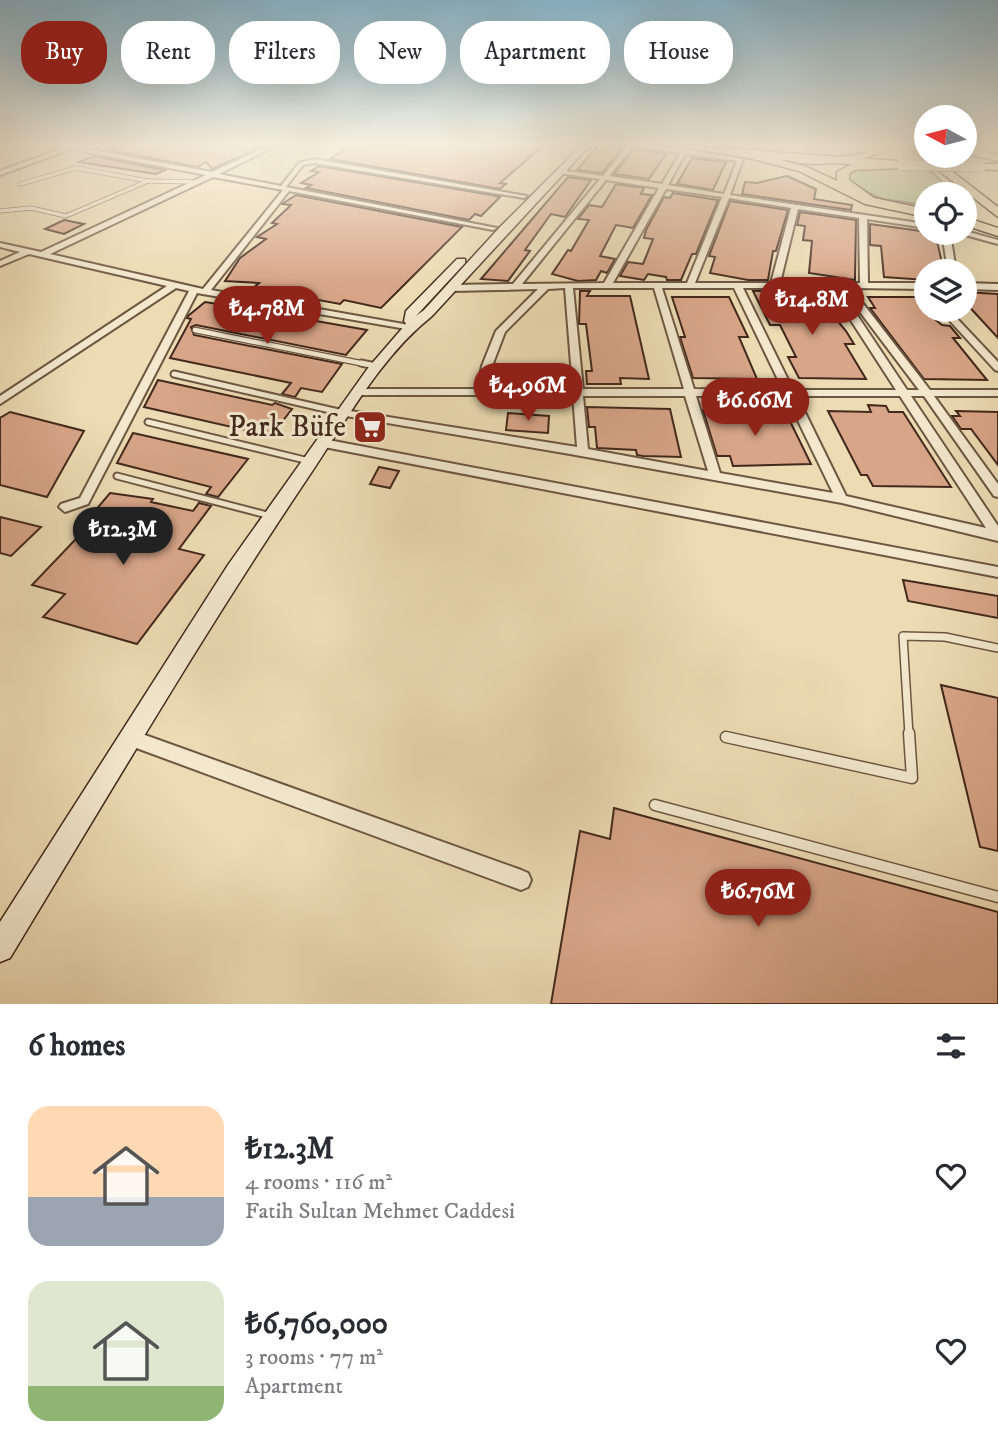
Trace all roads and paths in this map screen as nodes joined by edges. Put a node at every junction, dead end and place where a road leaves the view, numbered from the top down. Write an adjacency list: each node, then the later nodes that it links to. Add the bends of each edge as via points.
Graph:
1 (125, 191): 20 (lane, via 66,216 31,208)
2 (178, 191): 31 (street)
3 (283, 191): 49 (street)
4 (300, 191): 25 (street)
5 (493, 191): 15 (street)
6 (530, 191): 15 (main road)
7 (535, 191): 25 (main road)
8 (594, 191): 41 (street)
9 (661, 191): 35 (street)
10 (695, 191): 16 (street)
11 (729, 191): 16 (street)
12 (847, 191): 19 (highway)
13 (859, 191): 17 (highway)
14 (973, 191): 21 (highway)
15 (524, 196): 25 (main road)
16 (727, 196): 18 (street); 37 (street)
17 (914, 205)
18 (795, 206): 22 (street); 39 (street)
19 (914, 210)
20 (0, 211)
21 (998, 214)
22 (863, 217): 23 (street); 44 (street)
23 (914, 224)
24 (977, 225): 26 (highway)
25 (498, 228): 34 (main road); 47 (main road)
26 (998, 232)
27 (977, 237): 28 (street)
28 (998, 242)
29 (0, 246): 30 (street)
30 (27, 252): 31 (street); 32 (street)
31 (42, 255): 33 (street)
32 (0, 264)
33 (175, 285): 49 (street); 64 (street)
34 (438, 285): 47 (main road); 51 (main road, via 411,314)
35 (607, 285): 36 (street); 43 (street)
36 (657, 285): 37 (street); 59 (street)
37 (690, 285): 38 (street)
38 (737, 285): 39 (street); 60 (street)
39 (775, 285): 40 (street)
40 (838, 285): 44 (street); 61 (street); 62 (street)
41 (516, 286): 42 (street); 47 (street)
42 (545, 286): 43 (street); 57 (street, via 501,331)
43 (569, 286): 58 (street)
44 (864, 286): 48 (street)
45 (977, 286): 46 (street)
46 (998, 286)
47 (452, 288): 51 (main road)
48 (914, 288)
49 (200, 291): 51 (street); 74 (street, via 84,501)
50 (955, 322): 54 (street)
51 (409, 328): 53 (main road)
52 (195, 330): 53 (lane)
53 (378, 366): 56 (main road)
54 (998, 368)
55 (174, 374): 65 (lane)
56 (359, 392): 57 (street); 65 (main road)
57 (481, 392): 58 (street)
58 (578, 392): 59 (street); 68 (street)
59 (691, 392): 60 (street); 71 (street)
60 (789, 392): 61 (street); 73 (street)
61 (905, 392): 62 (street); 76 (street)
62 (926, 392): 63 (street); 72 (street)
63 (998, 393)
64 (0, 401)
65 (344, 413): 67 (main road); 68 (street)
66 (148, 422): 69 (lane)
67 (323, 443): 69 (main road); 77 (street)
68 (583, 452): 71 (street)
69 (310, 462): 75 (main road)
70 (117, 476): 75 (lane)
71 (715, 476): 73 (street)
72 (998, 493)
73 (842, 499): 76 (street)
74 (65, 507)
75 (272, 517): 80 (main road)
76 (998, 536)
77 (998, 572)
78 (998, 648): 79 (lane, via 945,637 903,636 912,778)
79 (726, 737)
80 (131, 738): 82 (street); 84 (main road)
81 (655, 805): 83 (lane)
82 (521, 880)
83 (998, 897)
84 (0, 948)

